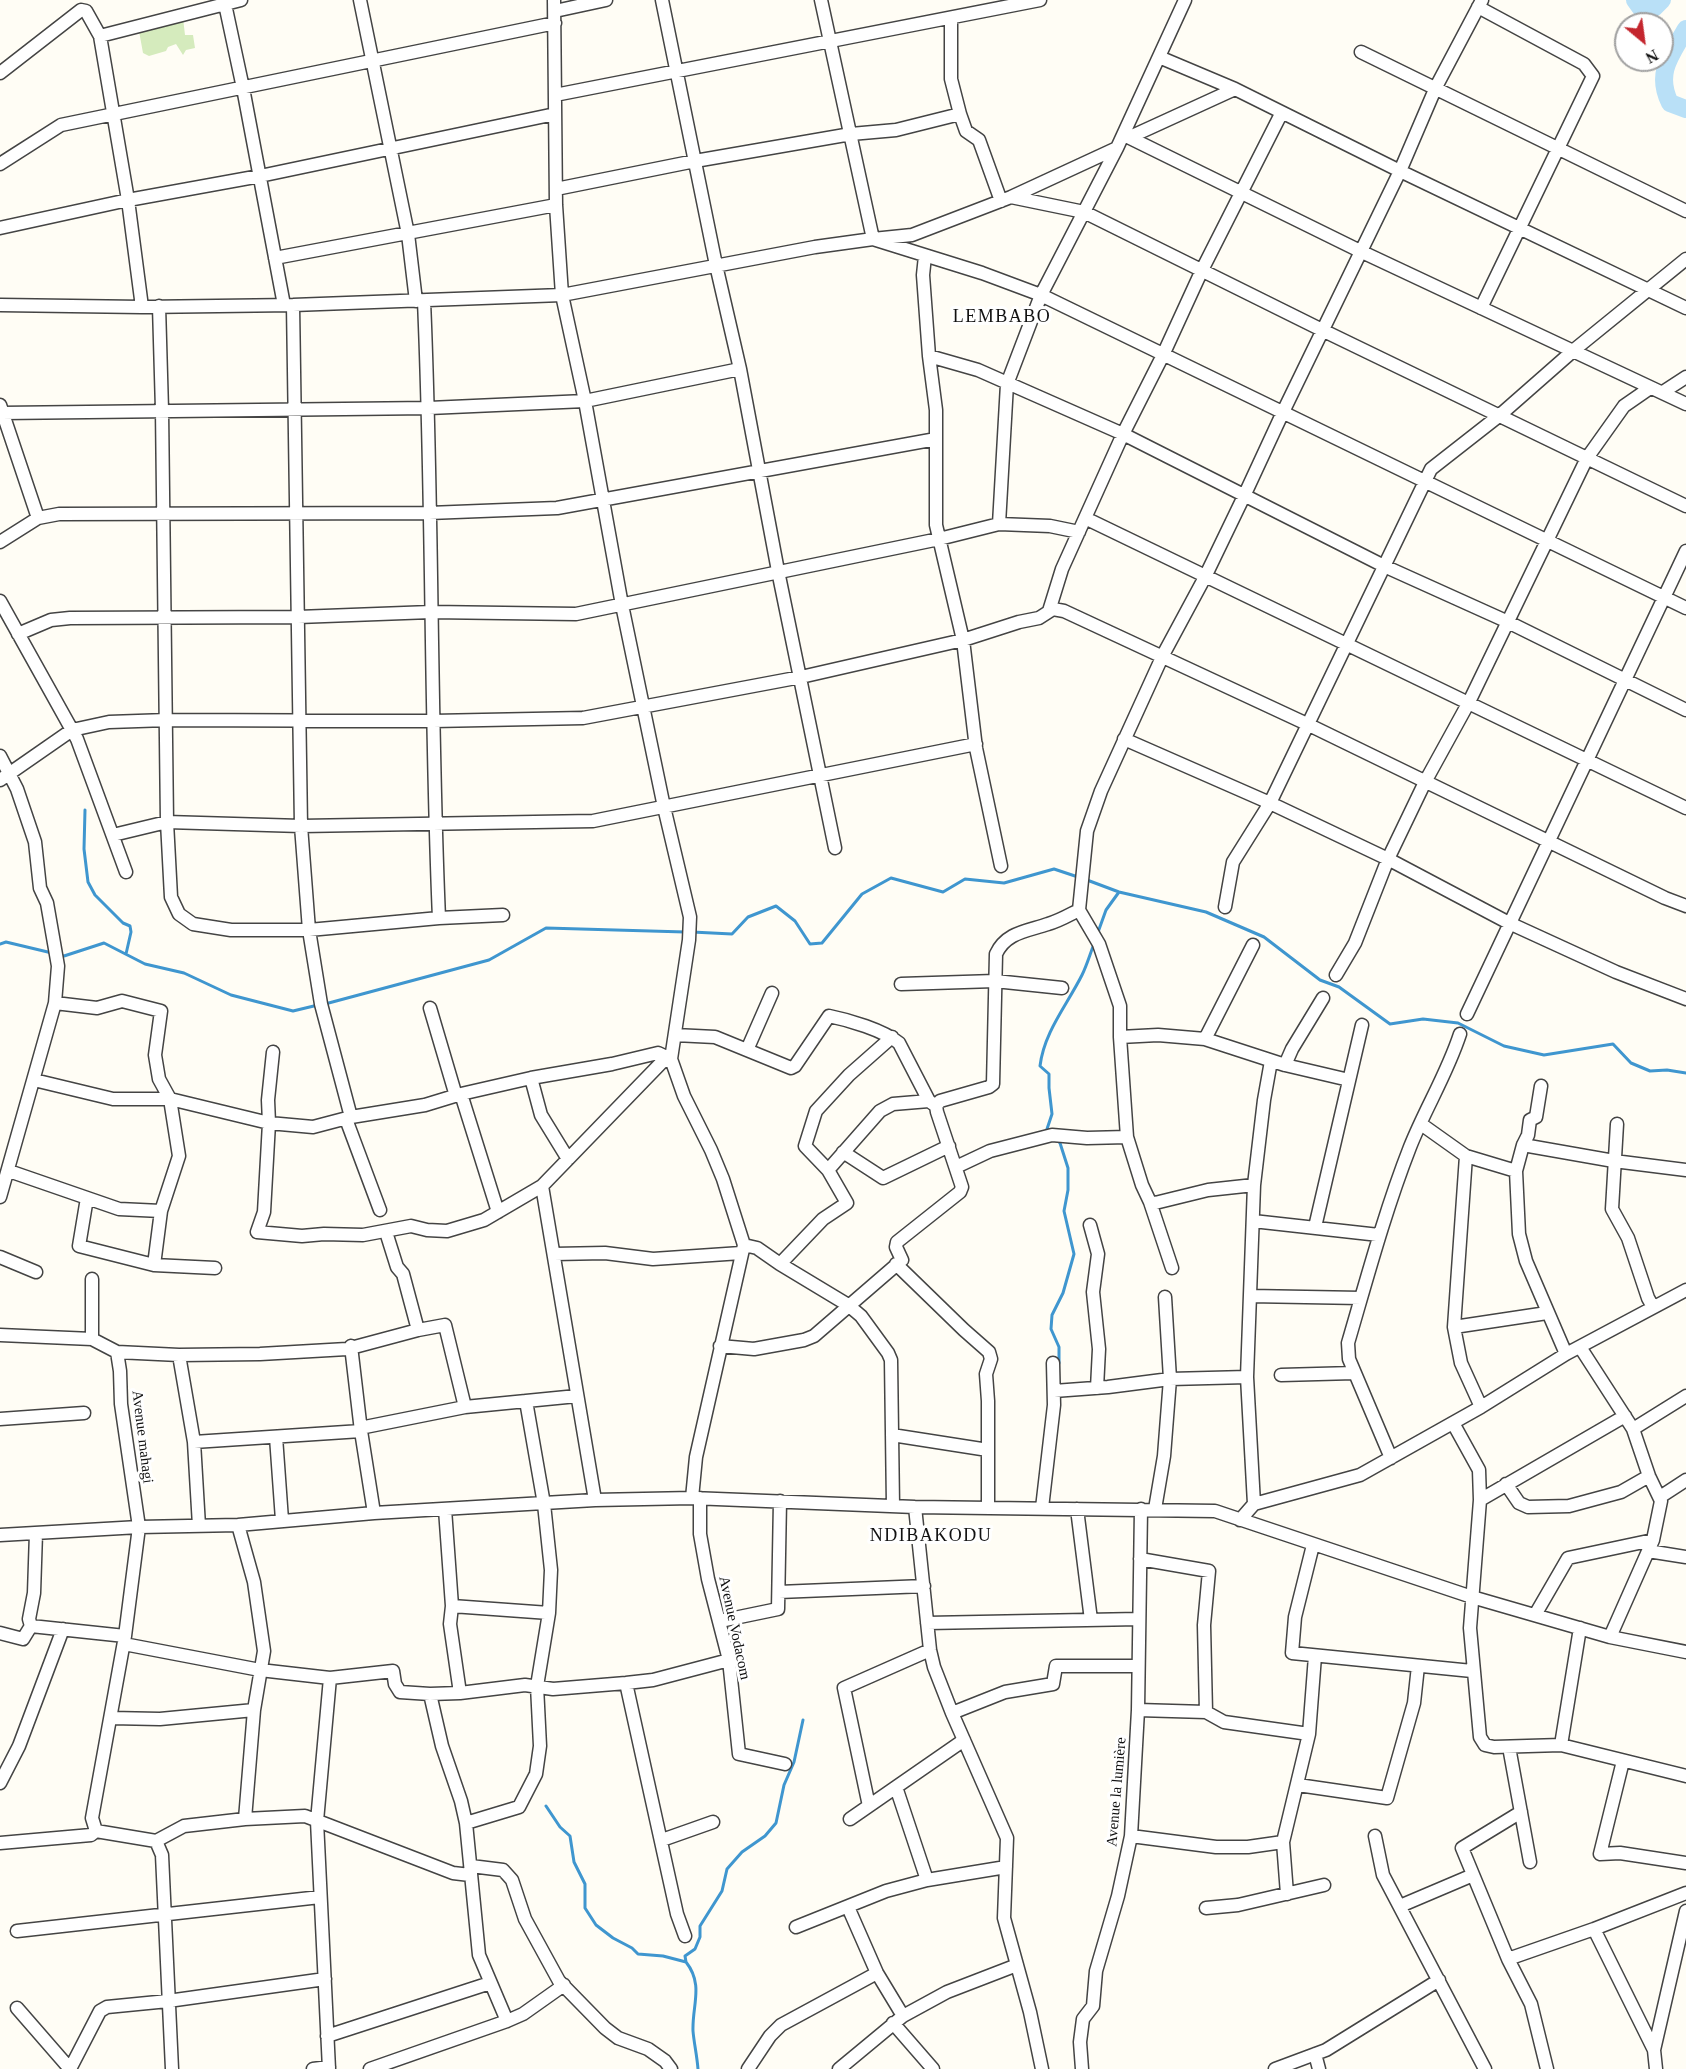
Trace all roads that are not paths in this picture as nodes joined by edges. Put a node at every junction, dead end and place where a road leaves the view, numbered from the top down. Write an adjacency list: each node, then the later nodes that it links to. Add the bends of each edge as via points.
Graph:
1 (241, 0): 9 (street)
2 (360, 0): 16 (street)
3 (606, 0): 10 (street)
4 (662, 0): 17 (street)
5 (821, 0): 13 (street)
6 (1040, 0): 11 (street)
7 (1185, 0): 15 (street)
8 (1480, 3): 19 (street); 31 (street, via 1584,64 1593,76)
9 (225, 4): 12 (street); 20 (street)
10 (555, 11): 16 (street); 22 (street)
11 (951, 18): 13 (street); 25 (street, via 951,79)
12 (100, 36): 18 (street, via 86,11 81,10); 23 (street)
13 (831, 40): 17 (street); 27 (street)
14 (1361, 52): 19 (street)
15 (1159, 57): 21 (street); 28 (street)
16 (373, 62): 20 (street); 29 (street)
17 (676, 71): 22 (street); 32 (street)
18 (0, 73)
19 (1436, 87): 31 (street); 34 (street)
20 (243, 88): 23 (street); 35 (street)
21 (1235, 89): 26 (street); 28 (street)
22 (555, 95): 24 (street)
23 (114, 113): 33 (street, via 61,125); 39 (street)
24 (555, 114): 29 (street); 36 (street)
25 (960, 114): 27 (street, via 896,130); 38 (street, via 966,131 978,140)
26 (1281, 114): 34 (street); 37 (street)
27 (850, 134): 32 (street); 46 (street)
28 (1127, 136): 30 (street); 37 (street)
29 (391, 148): 35 (street); 45 (street)
30 (1118, 148): 38 (street); 42 (street)
31 (1558, 149): 41 (street); 43 (street)
32 (695, 160): 36 (street); 51 (street)
33 (0, 164)
34 (1400, 171): 43 (street); 47 (street)
35 (260, 176): 39 (street); 49 (street)
36 (556, 189): 40 (street)
37 (1241, 193): 47 (street); 52 (street)
38 (1006, 199): 42 (street); 46 (street, via 912,235)
39 (128, 200): 44 (street); 60 (street)
40 (555, 205): 45 (street); 54 (street)
41 (1686, 211)
42 (1084, 212): 52 (street); 55 (street)
43 (1520, 227): 53 (street); 61 (street)
44 (0, 228)
45 (408, 234): 49 (street); 56 (street)
46 (873, 239): 48 (street); 51 (street)
47 (1360, 251): 61 (street); 63 (street)
48 (925, 256): 55 (street); 66 (street)
49 (275, 258): 58 (street)
50 (1686, 259): 53 (street)
51 (716, 265): 54 (street); 67 (street)
52 (1202, 270): 63 (street); 65 (street)
53 (1648, 289): 62 (street); 64 (street)
54 (562, 295): 56 (street); 72 (street)
55 (1041, 295): 65 (street); 69 (street)
56 (420, 301): 58 (street); 74 (street)
57 (0, 305): 60 (street)
58 (289, 305): 59 (street); 76 (street)
59 (159, 306): 60 (street); 77 (street)
60 (142, 307)
61 (1482, 308): 64 (street)
62 (1686, 308)
63 (1322, 330): 78 (street); 79 (street)
64 (1574, 350): 70 (street); 79 (street)
65 (1163, 355): 78 (street); 80 (street)
66 (929, 356): 69 (street, via 978,370); 81 (street)
67 (740, 369): 72 (street); 83 (street)
68 (1686, 377): 71 (street)
69 (1007, 384): 80 (street); 93 (street)
70 (1650, 388): 71 (street); 82 (street, via 1624,406)
71 (1663, 392): 73 (street)
72 (585, 401): 74 (street); 86 (street)
73 (1686, 404)
74 (429, 408): 76 (street); 89 (street)
75 (1, 409): 77 (street); 91 (street)
76 (296, 409): 77 (street); 88 (street)
77 (162, 410): 90 (street)
78 (1283, 412): 84 (street); 85 (street)
79 (1500, 415): 82 (street); 84 (street, via 1431,469)
80 (1123, 434): 85 (street); 92 (street)
81 (936, 439): 83 (street); 95 (street)
82 (1587, 458): 87 (street); 96 (street)
83 (759, 472): 86 (street); 100 (street)
84 (1425, 481): 96 (street); 99 (street)
85 (1245, 494): 99 (street); 101 (street)
86 (602, 501): 89 (street, via 557,508); 104 (street)
87 (1686, 506)
88 (297, 513): 89 (street); 90 (street); 109 (street)
89 (429, 513): 107 (street)
90 (164, 514): 91 (street, via 59,514); 108 (street)
91 (38, 518): 97 (street)
92 (1085, 518): 94 (street); 101 (street)
93 (999, 524): 94 (street, via 1050,526); 95 (street)
94 (1079, 532): 106 (street)
95 (939, 539): 100 (street); 113 (street)
96 (1546, 541): 102 (street); 110 (street)
97 (0, 542)
98 (1686, 551): 102 (street)
99 (1384, 566): 110 (street); 114 (street)
100 (778, 571): 104 (street); 116 (street)
101 (1205, 577): 114 (street); 115 (street)
102 (1664, 598): 105 (street); 117 (street)
103 (0, 601): 111 (street)
104 (622, 605): 107 (street, via 576,614); 119 (street)
105 (1686, 608)
106 (1049, 610): 113 (street, via 1039,618); 115 (street, via 1064,611)
107 (431, 612): 109 (street); 123 (street)
108 (165, 617): 109 (street); 112 (street, via 51,620); 121 (street)
109 (298, 617): 122 (street)
110 (1506, 621): 117 (street); 118 (street)
111 (5, 622): 112 (street)
112 (18, 634): 125 (street)
113 (963, 640): 116 (street); 127 (street)
114 (1348, 644): 118 (street); 124 (street)
115 (1162, 655): 124 (street); 126 (street)
116 (801, 677): 119 (street); 130 (street)
117 (1626, 681): 120 (street); 129 (street)
118 (1468, 702): 129 (street); 132 (street)
119 (644, 707): 123 (street, via 583,718); 134 (street)
120 (1686, 710)
121 (167, 720): 122 (street); 125 (street, via 109,722); 136 (street)
122 (300, 721): 123 (street); 138 (street)
123 (433, 721): 137 (street)
124 (1307, 724): 132 (street); 133 (street)
125 (72, 730): 131 (street); 139 (street)
126 (1124, 739): 133 (street); 147 (street, via 1088,831)
127 (976, 744): 130 (street); 143 (street)
128 (0, 756): 131 (street)
129 (1588, 760): 135 (street); 140 (street)
130 (820, 776): 134 (street); 141 (street)
131 (5, 777): 160 (street, via 35,842 40,888 47,903 58,966)
132 (1425, 783): 140 (street); 142 (street)
133 (1270, 803): 142 (street); 146 (street, via 1233,862)
134 (664, 807): 137 (street, via 593,821); 165 (street, via 690,917)
135 (1686, 808)
136 (167, 822): 138 (street); 139 (street); 151 (street, via 171,897 179,914 193,924 211,928)
137 (435, 822): 138 (street); 149 (street)
138 (301, 826): 151 (street)
139 (113, 835): 144 (street)
140 (1549, 840): 145 (street); 150 (street)
141 (835, 848)
142 (1388, 859): 150 (street); 153 (street, via 1355,943)
143 (1001, 866)
144 (126, 872)
145 (1686, 906)
146 (1225, 907)
147 (1079, 910): 154 (street, via 1015,934 1000,945); 167 (street, via 1111,974 1120,1006)
148 (503, 915): 149 (street)
149 (439, 918): 151 (street)
150 (1509, 922): 159 (street, via 1616,972); 162 (street)
151 (309, 930): 181 (street, via 321,1004)
152 (1253, 945): 168 (street)
153 (1336, 975)
154 (995, 981): 155 (street); 156 (street); 180 (street, via 993,1084)
155 (901, 984)
156 (1062, 988)
157 (772, 993): 169 (street)
158 (1323, 998): 173 (street)
159 (1686, 999)
160 (55, 1004): 175 (street); 179 (street, via 97,1008 122,1001 161,1011 155,1055 159,1079)
161 (430, 1008): 178 (street)
162 (1467, 1014)
163 (1362, 1024): 176 (street)
164 (1460, 1034): 183 (street)
165 (675, 1035): 169 (street, via 715,1037); 171 (street)
166 (892, 1037): 169 (street, via 829,1016 791,1068); 180 (street); 193 (street, via 816,1111 805,1146)
167 (1120, 1037): 168 (street); 185 (street)
168 (1205, 1039): 172 (street)
169 (747, 1050)
170 (273, 1052): 182 (street)
171 (671, 1059): 174 (street, via 658,1053); 190 (street, via 662,1062); 210 (street, via 723,1179)
172 (1271, 1061): 173 (street); 197 (street)
173 (1285, 1065): 176 (street)
174 (531, 1078): 178 (street); 190 (street, via 541,1116)
175 (34, 1080): 179 (street, via 113,1099); 195 (street)
176 (1349, 1080): 207 (street)
177 (1541, 1086): 186 (street, via 1536,1117 1530,1120)
178 (459, 1095): 181 (street); 204 (street)
179 (170, 1099): 182 (street); 203 (street, via 179,1156)
180 (933, 1103): 187 (street); 188 (street, via 893,1104 880,1111)
181 (349, 1118): 182 (street, via 313,1127); 202 (street)
182 (269, 1123): 208 (street, via 264,1212 257,1232 302,1236)
183 (1421, 1124): 189 (street); 209 (street)
184 (1617, 1124): 191 (street)
185 (1127, 1137): 192 (street, via 1052,1135 990,1151); 201 (street)
186 (1523, 1145): 191 (street); 196 (street)
187 (949, 1146): 188 (street, via 882,1178); 192 (street)
188 (843, 1152): 193 (street)
189 (1466, 1156): 196 (street); 227 (street)
190 (568, 1159): 198 (street)
191 (1614, 1161): 194 (street); 225 (street, via 1612,1209 1628,1238)
192 (956, 1167): 214 (street, via 960,1192 897,1242 902,1260)
193 (828, 1170): 213 (street, via 848,1203 823,1219)
194 (1686, 1170)
195 (9, 1171): 199 (street); 200 (street)
196 (1516, 1171): 226 (street, via 1519,1234)
197 (1254, 1185): 201 (street); 205 (street)
198 (542, 1186): 204 (street); 211 (street)
199 (1, 1190)
200 (87, 1198): 203 (street, via 119,1209); 215 (street, via 79,1246)
201 (1150, 1202): 216 (street)
202 (381, 1210)
203 (161, 1211): 215 (street)
204 (498, 1212): 208 (street, via 447,1231 411,1226)
205 (1253, 1221): 207 (street); 221 (street)
206 (1090, 1225): 242 (street, via 1098,1254 1094,1293 1099,1349)
207 (1315, 1227): 209 (street)
208 (386, 1232): 228 (street, via 403,1274)
209 (1379, 1235): 223 (street)
210 (743, 1249): 211 (street, via 652,1259 605,1253); 213 (street, via 757,1248); 231 (street, Avenue Vodacom)
211 (554, 1254): 244 (street)
212 (0, 1257): 218 (street)
213 (780, 1264): 224 (street)
214 (896, 1264): 224 (street); 258 (street, via 989,1352)
215 (154, 1265): 217 (street)
216 (1172, 1268)
217 (215, 1269)
218 (36, 1272)
219 (92, 1279): 230 (street)
220 (1686, 1290): 225 (street)
221 (1250, 1296): 223 (street); 240 (street)
222 (1165, 1297): 241 (street)
223 (1361, 1298): 238 (street, via 1348,1343 1348,1359)
224 (848, 1305): 231 (street, via 804,1340 754,1348); 255 (street, via 861,1316 891,1360)
225 (1653, 1307): 233 (street)
226 (1547, 1313): 227 (street); 235 (street)
227 (1454, 1327): 248 (street, via 1461,1363)
228 (418, 1330): 232 (street); 247 (street, via 445,1325)
229 (0, 1335): 230 (street)
230 (92, 1340): 234 (street)
231 (720, 1346): 264 (street, Avenue Vodacom, via 696,1456)
232 (351, 1347): 236 (street); 253 (street)
233 (1580, 1347): 235 (street); 250 (street)
234 (117, 1352): 236 (street); 283 (street, Avenue mahagi)
235 (1566, 1354): 248 (street)
236 (179, 1355): 257 (street)
237 (1053, 1364): 243 (street)
238 (1354, 1373): 239 (street); 259 (street)
239 (1281, 1375)
240 (1246, 1377): 241 (street); 269 (street)
241 (1170, 1379): 242 (street); 277 (street)
242 (1096, 1388): 243 (street)
243 (1054, 1391): 273 (street)
244 (577, 1396): 246 (street); 265 (street)
245 (1686, 1396): 254 (street)
246 (526, 1401): 247 (street); 268 (street)
247 (465, 1407): 253 (street)
248 (1481, 1407): 252 (street)
249 (84, 1413): 251 (street)
250 (1625, 1416): 254 (street); 262 (street)
251 (0, 1419)
252 (1453, 1423): 259 (street); 266 (street, via 1479,1470)
253 (360, 1429): 256 (street); 278 (street)
254 (1633, 1429): 260 (street)
255 (892, 1435): 258 (street); 270 (street)
256 (276, 1437): 257 (street); 279 (street)
257 (194, 1442): 282 (street)
258 (988, 1450): 272 (street)
259 (1391, 1458): 269 (street, via 1360,1475)
260 (1649, 1476): 262 (street, via 1621,1492 1569,1506 1528,1507 1519,1503); 263 (street)
261 (1686, 1480): 263 (street)
262 (1506, 1484): 266 (street)
263 (1660, 1497): 287 (street)
264 (696, 1498): 265 (street); 267 (street); 298 (street, Avenue Vodacom, via 708,1579)
265 (595, 1500): 268 (street)
266 (1480, 1500): 292 (street)
267 (780, 1501): 270 (street); 291 (street)
268 (544, 1504): 274 (street); 294 (street, via 551,1570)
269 (1254, 1504): 280 (street)
270 (893, 1506): 271 (street)
271 (915, 1507): 272 (street); 290 (street)
272 (988, 1508): 273 (street)
273 (1042, 1508): 275 (street)
274 (445, 1509): 278 (street); 293 (street)
275 (1077, 1509): 276 (street); 297 (street)
276 (1141, 1509): 277 (street); 289 (street, Avenue la lumière)
277 (1155, 1509): 280 (street, via 1215,1511)
278 (374, 1513): 279 (street)
279 (282, 1520): 281 (street)
280 (1240, 1520): 286 (street)
281 (238, 1525): 282 (street); 312 (street, via 254,1582 264,1650)
282 (199, 1526): 283 (street)
283 (139, 1527): 284 (street); 305 (street, Avenue mahagi)
284 (36, 1533): 285 (street); 300 (street)
285 (0, 1535)
286 (1313, 1545): 292 (street); 308 (street, via 1295,1617 1292,1653)
287 (1651, 1545): 288 (street); 295 (street, via 1568,1558); 304 (street)
288 (1686, 1557)
289 (1140, 1559): 296 (street, Avenue la lumière); 321 (street, via 1209,1571 1204,1625)
290 (924, 1586): 291 (street); 299 (street)
291 (779, 1592): 298 (street, via 778,1609)
292 (1472, 1597): 295 (street); 313 (street)
293 (452, 1606): 294 (street); 317 (street, via 450,1624)
294 (549, 1613): 316 (street)
295 (1535, 1615): 301 (street)
296 (1139, 1619): 297 (street); 310 (street, Avenue la lumière)
297 (1091, 1620): 299 (street)
298 (720, 1621): 309 (street, Avenue Vodacom)
299 (927, 1623): 306 (street)
300 (31, 1626): 302 (street); 303 (street, via 22,1639)
301 (1580, 1628): 304 (street); 326 (street)
302 (63, 1629): 305 (street); 331 (street, via 19,1746)
303 (0, 1634)
304 (1610, 1637): 307 (street)
305 (124, 1640): 312 (street); 323 (street, Avenue mahagi)
306 (930, 1650): 322 (street); 334 (street, via 844,1688)
307 (1686, 1652)
308 (1315, 1656): 311 (street); 324 (street)
309 (729, 1660): 315 (street); 329 (street, Avenue Vodacom, via 739,1754)
310 (1138, 1666): 320 (street, Avenue la lumière); 322 (street, via 1056,1666 1053,1684 1005,1692)
311 (1418, 1666): 313 (street); 332 (street, via 1414,1703 1387,1798)
312 (260, 1670): 314 (street); 319 (street)
313 (1472, 1671): 327 (street, via 1479,1737 1485,1745)
314 (330, 1678): 318 (street, via 393,1671 400,1692); 338 (street)
315 (626, 1683): 316 (street, via 552,1689); 344 (street)
316 (537, 1686): 317 (street); 340 (street, via 540,1746 536,1774 524,1799 519,1807)
317 (460, 1693): 318 (street)
318 (430, 1694): 340 (street)
319 (254, 1710): 323 (street, via 160,1719); 336 (street)
320 (1138, 1710): 321 (street); 342 (street, Avenue la lumière)
321 (1206, 1712): 324 (street, via 1224,1722)
322 (952, 1713): 325 (street)
323 (111, 1718): 341 (street, Avenue mahagi, via 92,1818)
324 (1309, 1734): 332 (street)
325 (964, 1740): 333 (street); 350 (street, via 1007,1838)
326 (1561, 1745): 327 (street); 328 (street)
327 (1509, 1747): 335 (street)
328 (1623, 1761): 330 (street); 349 (street, via 1600,1854 1620,1853)
329 (786, 1764)
330 (1686, 1776)
331 (0, 1783)
332 (1298, 1785): 346 (street)
333 (896, 1787): 334 (street); 353 (street)
334 (869, 1806): 337 (street)
335 (1521, 1812): 348 (street); 352 (street, via 1462,1848)
336 (245, 1819): 338 (street, via 304,1816); 345 (street, via 184,1826)
337 (850, 1819)
338 (317, 1821): 351 (street, via 453,1873); 357 (street)
339 (713, 1822): 344 (street)
340 (466, 1823): 351 (street)
341 (96, 1831): 345 (street); 347 (street, via 91,1835)
342 (1131, 1836): 346 (street, via 1216,1847); 392 (street, Avenue la lumière, via 1096,1971 1093,2006 1083,2019)
343 (1375, 1836): 358 (street, via 1383,1875)
344 (662, 1840): 366 (street)
345 (156, 1841): 362 (street, via 162,1855)
346 (1282, 1842): 356 (street)
347 (0, 1843)
348 (1530, 1862)
349 (1686, 1863)
350 (1006, 1867): 353 (street); 369 (street, via 1004,1918)
351 (471, 1870): 373 (street, via 479,1955); 374 (street, via 503,1870 512,1880 525,1918)
352 (1473, 1875): 358 (street); 367 (street)
353 (927, 1880): 359 (street)
354 (1324, 1885): 356 (street)
355 (1686, 1893): 364 (street)
356 (1287, 1894): 360 (street)
357 (320, 1897): 362 (street); 371 (street)
358 (1400, 1906): 372 (street)
359 (848, 1907): 363 (street); 370 (street)
360 (1206, 1908)
361 (1686, 1911): 368 (street)
362 (164, 1916): 365 (street); 375 (street)
363 (796, 1927)
364 (1594, 1929): 367 (street); 380 (street)
365 (17, 1931)
366 (685, 1936)
367 (1508, 1959): 396 (street, via 1531,2004)
368 (1680, 1960): 380 (street)
369 (1017, 1965): 377 (street, via 947,1992); 391 (street)
370 (877, 1973): 377 (street); 388 (street, via 781,2025)
371 (325, 1979): 375 (street); 379 (street)
372 (1439, 1980): 381 (street); 395 (street)
373 (490, 1983): 378 (street); 379 (street)
374 (564, 1985): 378 (street); 387 (street, via 605,2028 618,2038 648,2049)
375 (168, 2001): 376 (street, via 100,2011 70,2069); 384 (street)
376 (17, 2008)
377 (898, 2019): 389 (street); 390 (street)
378 (507, 2021): 382 (street)
379 (327, 2036): 383 (street)
380 (1654, 2050): 397 (street)
381 (1316, 2054): 393 (street); 394 (street)
382 (393, 2065): 386 (street)
383 (329, 2068): 385 (street)
384 (172, 2069)
385 (313, 2069)
386 (370, 2069)
387 (671, 2069)
388 (748, 2069)
389 (839, 2069)
390 (933, 2069)
391 (1042, 2069)
392 (1082, 2069)
393 (1275, 2069)
394 (1319, 2069)
395 (1485, 2069)
396 (1547, 2069)
397 (1656, 2069)

